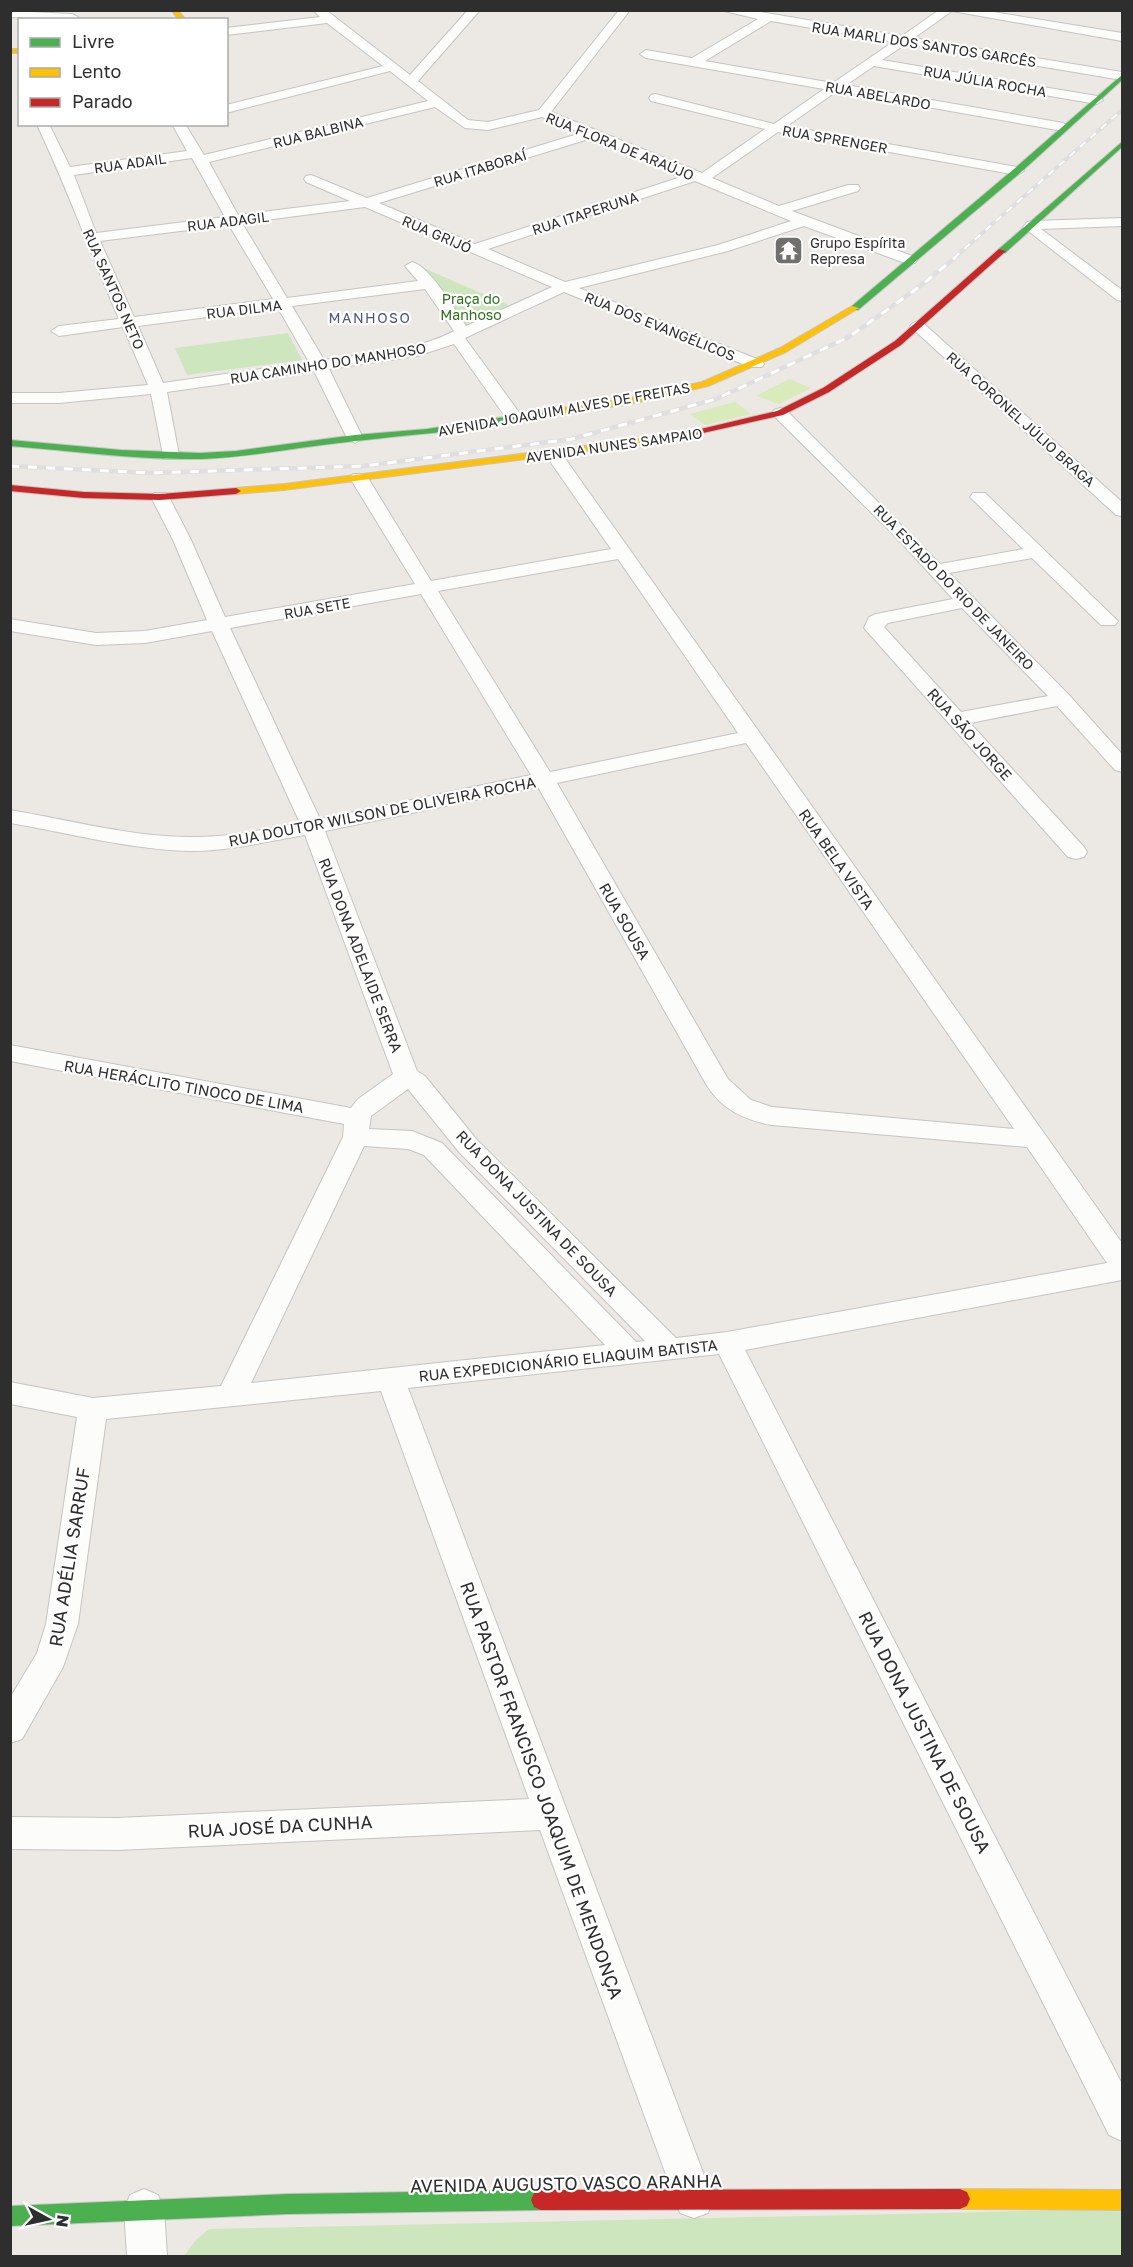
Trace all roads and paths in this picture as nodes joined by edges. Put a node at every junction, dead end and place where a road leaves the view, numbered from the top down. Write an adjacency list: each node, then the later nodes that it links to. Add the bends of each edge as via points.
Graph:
1 (318, 10): 10 (street, RUA FLORA DE ARAÚJO)
2 (475, 10): 19 (street)
3 (625, 10): 25 (street)
4 (725, 10): 9 (street, RUA MARLI DOS SANTOS GARCÊS)
5 (947, 10): 13 (street, RUA ITAPERUNA)
6 (957, 10): 12 (street)
7 (10, 14): 8 (street)
8 (72, 17)
9 (768, 18): 13 (street, RUA MARLI DOS SANTOS GARCÊS); 16 (street)
10 (331, 19): 11 (street); 17 (street, RUA FLORA DE ARAÚJO)
11 (228, 32)
12 (1122, 37)
13 (903, 41): 15 (street, RUA ITAPERUNA); 18 (street, RUA MARLI DOS SANTOS GARCÊS)
14 (646, 54): 16 (street, RUA ABELARDO)
15 (873, 62): 20 (street, RUA ITAPERUNA); 22 (street, RUA JÚLIA ROCHA)
16 (693, 63): 20 (street, RUA ABELARDO)
17 (393, 67): 19 (street, RUA FLORA DE ARAÚJO); 24 (street)
18 (1122, 77): 22 (street, AVENIDA JOAQUIM ALVES DE FREITAS)
19 (411, 81): 23 (street, RUA FLORA DE ARAÚJO)
20 (834, 87): 27 (street, RUA ABELARDO); 28 (street, RUA ITAPERUNA)
21 (655, 98): 28 (street, RUA SPRENGER)
22 (1097, 100): 27 (street, AVENIDA JOAQUIM ALVES DE FREITAS)
23 (436, 103): 25 (street, RUA FLORA DE ARAÚJO, via 465,124 477,127); 32 (street, RUA BALBINA)
24 (228, 108)
25 (543, 113): 30 (street, RUA FLORA DE ARAÚJO)
26 (44, 126): 34 (street, RUA SANTOS NETO)
27 (1064, 127): 33 (street, AVENIDA JOAQUIM ALVES DE FREITAS)
28 (775, 128): 33 (street, RUA SPRENGER); 35 (street, RUA ITAPERUNA)
29 (182, 130): 32 (street)
30 (595, 133): 35 (street, RUA FLORA DE ARAÚJO); 38 (street, RUA ITABORAÍ)
31 (1122, 144): 43 (street, AVENIDA NUNES SAMPAIO)
32 (197, 157): 34 (street, RUA ADAIL); 40 (street)
33 (1017, 171): 46 (street, AVENIDA JOAQUIM ALVES DE FREITAS)
34 (66, 172): 44 (street, RUA SANTOS NETO)
35 (699, 178): 39 (street, RUA FLORA DE ARAÚJO); 45 (street, RUA ITAPERUNA)
36 (311, 179): 38 (street, RUA GRIJÓ)
37 (853, 188): 39 (street)
38 (365, 203): 40 (street, RUA ADAGIL); 45 (street, RUA GRIJÓ)
39 (780, 210): 41 (street, RUA FLORA DE ARAÚJO)
40 (234, 221): 44 (street, RUA ADAGIL); 51 (street)
41 (804, 221): 46 (street, RUA FLORA DE ARAÚJO); 49 (street, RUA CAMINHO DO MANHOSO, via 723,248)
42 (1122, 222): 43 (street)
43 (1031, 226): 50 (street); 53 (street, AVENIDA NUNES SAMPAIO)
44 (91, 238): 52 (street, RUA SANTOS NETO)
45 (474, 249): 49 (street, RUA GRIJÓ)
46 (910, 260): 56 (street, AVENIDA JOAQUIM ALVES DE FREITAS, via 850,312)
47 (412, 266): 48 (street)
48 (429, 284): 51 (street, RUA DILMA); 55 (street)
49 (564, 287): 55 (street, RUA CAMINHO DO MANHOSO); 56 (street, RUA DOS EVANGÉLICOS)
50 (1122, 297)
51 (284, 304): 52 (street, RUA DILMA); 57 (street)
52 (130, 323): 54 (street, RUA DILMA); 58 (street, RUA SANTOS NETO)
53 (918, 326): 60 (street, AVENIDA NUNES SAMPAIO, via 825,390); 70 (street, RUA CORONEL JÚLIO BRAGA)
54 (59, 331)
55 (460, 335): 57 (street, RUA CAMINHO DO MANHOSO, via 431,348 403,354); 61 (street)
56 (756, 364): 61 (street, AVENIDA JOAQUIM ALVES DE FREITAS, via 686,390)
57 (319, 365): 58 (street, RUA CAMINHO DO MANHOSO); 62 (street)
58 (158, 388): 59 (street, RUA CAMINHO DO MANHOSO, via 88,396); 65 (street, RUA SANTOS NETO)
59 (10, 398)
60 (780, 413): 64 (street, AVENIDA NUNES SAMPAIO, via 681,437); 73 (street, RUA ESTADO DO RIO DE JANEIRO)
61 (515, 418): 62 (street, AVENIDA JOAQUIM ALVES DE FREITAS)
62 (355, 438): 65 (street, AVENIDA JOAQUIM ALVES DE FREITAS, via 236,454)
63 (10, 443): 65 (street, AVENIDA JOAQUIM ALVES DE FREITAS)
64 (553, 454): 66 (street, AVENIDA NUNES SAMPAIO); 72 (street, RUA BELA VISTA)
65 (171, 455)
66 (359, 478): 68 (street, AVENIDA NUNES SAMPAIO); 74 (street, RUA SOUSA)
67 (10, 489): 68 (street, AVENIDA NUNES SAMPAIO)
68 (160, 497): 78 (street, RUA DONA ADELAIDE SERRA)
69 (979, 497): 71 (street)
70 (1122, 511)
71 (1038, 552): 73 (street); 76 (street)
72 (621, 554): 74 (street, RUA SETE); 81 (street, RUA BELA VISTA)
73 (935, 570): 75 (street, RUA ESTADO DO RIO DE JANEIRO)
74 (426, 589): 78 (street, RUA SETE); 83 (street, RUA SOUSA)
75 (966, 602): 79 (street, RUA ESTADO DO RIO DE JANEIRO); 80 (street, RUA SÃO JORGE, via 883,618 874,624 876,633)
76 (1108, 621)
77 (10, 625): 78 (street, RUA SETE, via 107,640)
78 (219, 625): 85 (street, RUA DONA ADELAIDE SERRA)
79 (1062, 699): 80 (street); 82 (street, RUA ESTADO DO RIO DE JANEIRO)
80 (957, 719): 86 (street, RUA SÃO JORGE)
81 (752, 736): 83 (street, RUA DOUTOR WILSON DE OLIVEIRA ROCHA); 90 (street, RUA BELA VISTA)
82 (1122, 766)
83 (545, 781): 85 (street, RUA DOUTOR WILSON DE OLIVEIRA ROCHA); 90 (street, RUA SOUSA, via 718,1084 735,1103 751,1112 772,1116)
84 (10, 816): 85 (street, RUA DOUTOR WILSON DE OLIVEIRA ROCHA, via 138,839 192,844)
85 (313, 827): 88 (street, RUA DONA ADELAIDE SERRA)
86 (1076, 852)
87 (10, 1053): 89 (street, RUA HERÁCLITO TINOCO DE LIMA)
88 (406, 1075): 89 (street, via 372,1103); 94 (street, RUA DONA JUSTINA DE SOUSA, via 468,1146)
89 (357, 1127): 95 (street, RUA DONA JUSTINA DE SOUSA, via 433,1149); 98 (street)
90 (1034, 1139): 91 (street, RUA BELA VISTA)
91 (1122, 1263)
92 (1122, 1270): 93 (street, RUA EXPEDICIONÁRIO ELIAQUIM BATISTA)
93 (728, 1342): 94 (street, RUA EXPEDICIONÁRIO ELIAQUIM BATISTA); 103 (street, RUA DONA JUSTINA DE SOUSA)
94 (670, 1349): 95 (street, RUA EXPEDICIONÁRIO ELIAQUIM BATISTA)
95 (630, 1354): 96 (street, RUA EXPEDICIONÁRIO ELIAQUIM BATISTA)
96 (391, 1380): 98 (street, RUA EXPEDICIONÁRIO ELIAQUIM BATISTA); 101 (street, RUA PASTOR FRANCISCO JOAQUIM DE MENDONÇA)
97 (10, 1393): 99 (street, RUA EXPEDICIONÁRIO ELIAQUIM BATISTA)
98 (230, 1397): 99 (street, RUA EXPEDICIONÁRIO ELIAQUIM BATISTA)
99 (93, 1409): 100 (street, RUA ADÉLIA SARRUF, via 62,1624 52,1657)
100 (10, 1729)
101 (550, 1814): 102 (street, RUA JOSÉ DA CUNHA, via 118,1834); 104 (street, RUA PASTOR FRANCISCO JOAQUIM DE MENDONÇA)
102 (10, 1833)
103 (1122, 2122)
104 (694, 2199): 105 (street, AVENIDA AUGUSTO VASCO ARANHA); 106 (street, AVENIDA AUGUSTO VASCO ARANHA)
105 (1122, 2200)
106 (144, 2209): 107 (street, AVENIDA AUGUSTO VASCO ARANHA); 108 (street)
107 (10, 2216)
108 (147, 2256)

